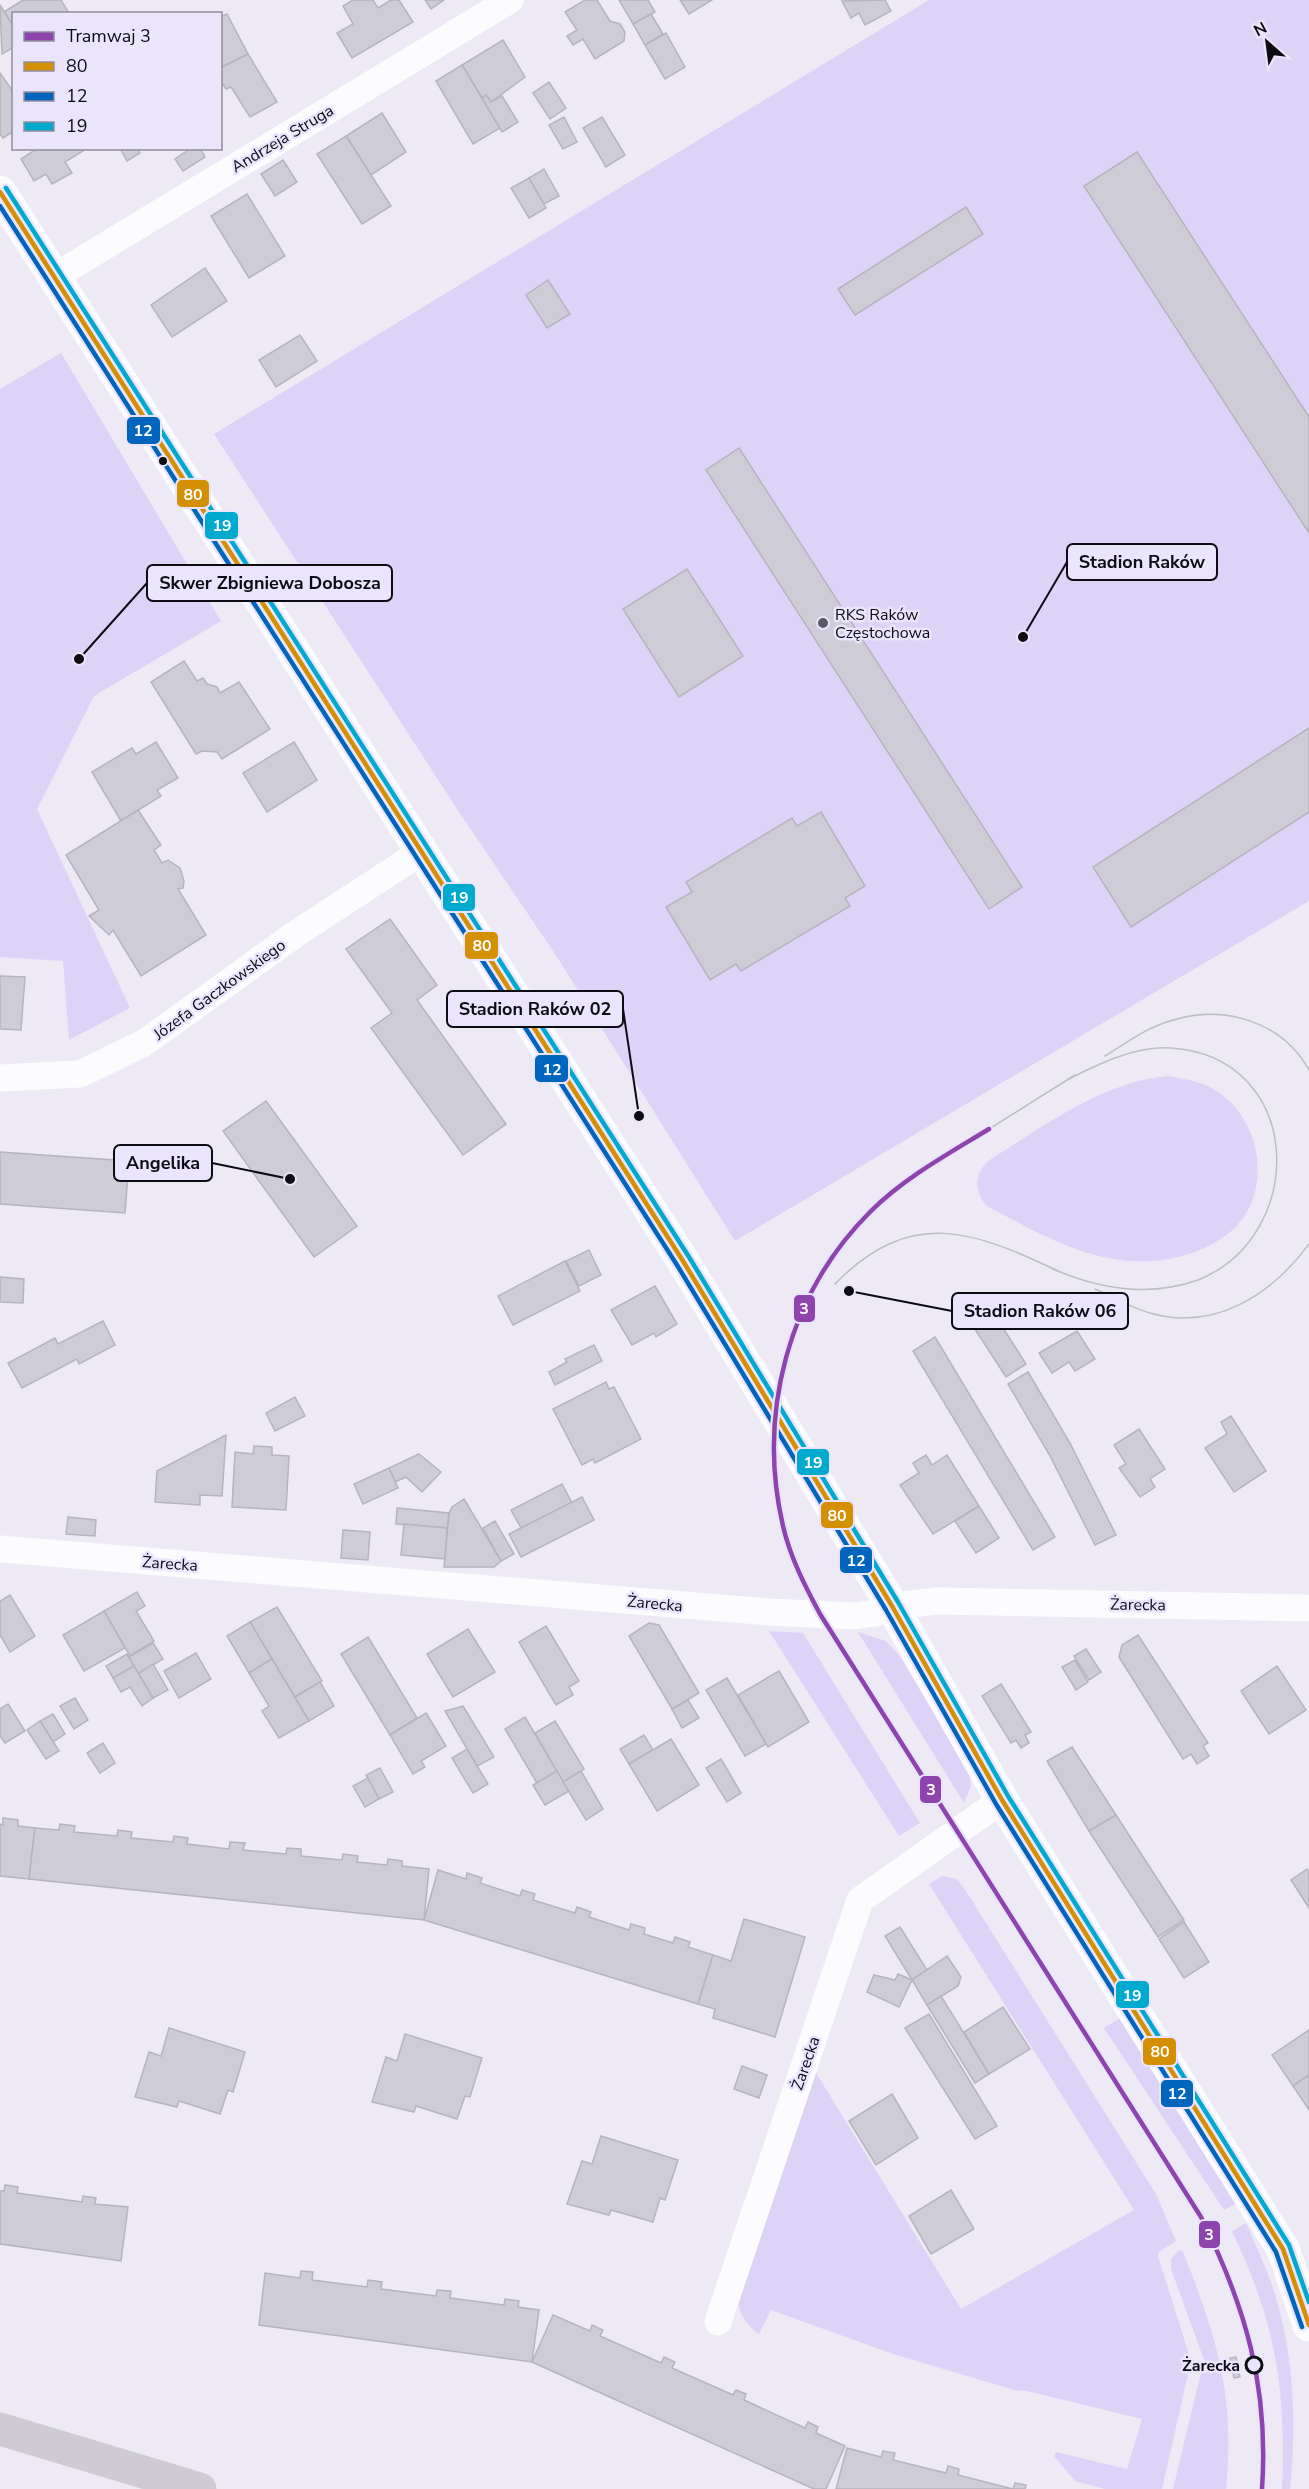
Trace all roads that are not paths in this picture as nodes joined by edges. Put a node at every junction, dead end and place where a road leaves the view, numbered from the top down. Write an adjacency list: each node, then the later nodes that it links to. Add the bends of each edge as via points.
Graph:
1 (510, 0): 3 (street, Andrzeja Struga)
2 (0, 192): 3 (street)
3 (54, 277): 4 (street)
4 (421, 852): 5 (street, Józefa Gaczkowskiego, via 294,934 144,1043 80,1074); 7 (street, via 683,1261)
5 (0, 1078)
6 (0, 1549): 7 (street, Żarecka, via 770,1612 854,1616)
7 (892, 1606): 8 (street, Żarecka, via 1004,1601); 9 (street)
8 (1309, 1608)
9 (1002, 1800): 10 (street, Żarecka, via 860,1900); 11 (street, via 1283,2249)
10 (718, 2322)
11 (1309, 2325)
12 (0, 2429): 13 (main road)
13 (200, 2489)

